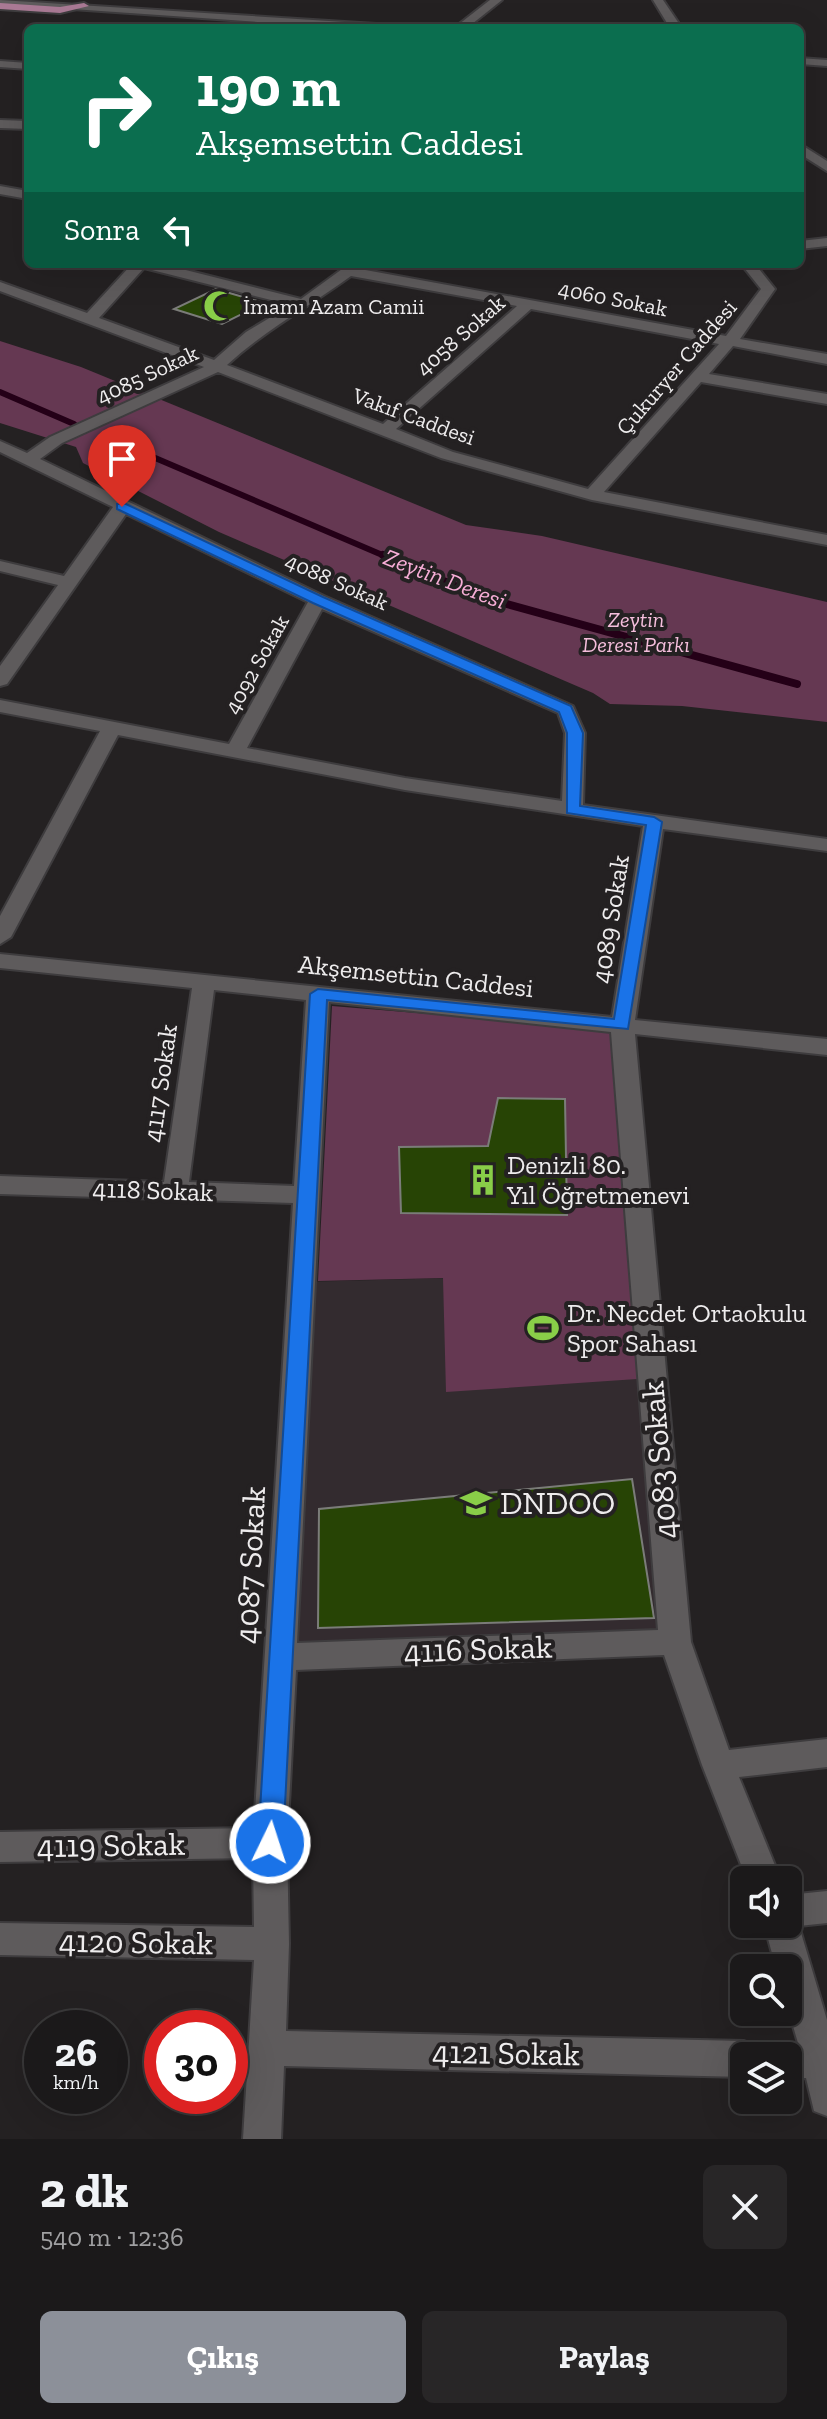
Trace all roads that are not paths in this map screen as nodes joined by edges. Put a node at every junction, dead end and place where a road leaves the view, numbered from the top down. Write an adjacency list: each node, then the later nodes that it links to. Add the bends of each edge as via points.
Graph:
1 (64, 0): 7 (main road)
2 (162, 0): 8 (street)
3 (497, 0): 11 (street)
4 (658, 0): 12 (street)
5 (37, 1): 6 (street); 7 (street)
6 (0, 4): 7 (main road, via 60,10)
7 (84, 6): 8 (street)
8 (150, 9): 9 (street)
9 (268, 23): 10 (street)
10 (293, 24)
11 (465, 24)
12 (673, 24)
13 (804, 61): 14 (street)
14 (827, 63)
15 (24, 66): 16 (street)
16 (2, 68)
17 (0, 124): 18 (street)
18 (24, 125)
19 (804, 151): 20 (street)
20 (827, 167)
21 (0, 190): 22 (street)
22 (24, 194)
23 (827, 242): 24 (street)
24 (804, 245)
25 (138, 268): 33 (street)
26 (158, 268): 31 (street)
27 (352, 268): 31 (street, 4085 Sokak)
28 (358, 268): 32 (street, 4060 Sokak)
29 (751, 268): 34 (street, Çukuryer Caddesi, via 768,289)
30 (0, 286): 33 (street, Vakıf Caddesi)
31 (303, 304): 36 (street, 4085 Sokak, via 251,335)
32 (528, 304): 34 (street, 4060 Sokak); 39 (street, 4058 Sokak)
33 (89, 320): 36 (street, Vakıf Caddesi)
34 (728, 343): 35 (street, 4060 Sokak); 37 (street, Çukuryer Caddesi)
35 (827, 359)
36 (214, 368): 39 (street, Vakıf Caddesi); 41 (street, 4085 Sokak, via 56,440)
37 (699, 377): 38 (street); 42 (street, Çukuryer Caddesi)
38 (827, 399)
39 (385, 430): 42 (street, Vakıf Caddesi, via 447,455)
40 (0, 446): 41 (street, 4088 Sokak)
41 (28, 460): 43 (street, 4088 Sokak)
42 (592, 495): 44 (street, Vakıf Caddesi)
43 (122, 507): 46 (street); 47 (street, 4088 Sokak)
44 (827, 540)
45 (0, 566): 46 (street)
46 (68, 582): 48 (street)
47 (318, 600): 51 (street, 4092 Sokak); 52 (street, 4088 Sokak, via 566,710 575,733)
48 (0, 680)
49 (0, 706): 50 (street)
50 (112, 728): 51 (street); 55 (street)
51 (235, 751): 52 (street)
52 (572, 809): 53 (street)
53 (654, 822): 54 (street); 59 (street, 4089 Sokak)
54 (827, 845)
55 (0, 937)
56 (0, 961): 57 (street, Akşemsettin Caddesi)
57 (204, 982): 58 (street, Akşemsettin Caddesi); 62 (street, 4117 Sokak)
58 (318, 994): 59 (street, Akşemsettin Caddesi); 63 (street, 4087 Sokak)
59 (622, 1025): 60 (street, Akşemsettin Caddesi); 64 (street, 4083 Sokak)
60 (827, 1047)
61 (0, 1185): 62 (street, 4118 Sokak)
62 (175, 1191): 63 (street, 4118 Sokak)
63 (306, 1195): 65 (street, 4087 Sokak)
64 (675, 1642): 65 (street, 4116 Sokak); 67 (street, 4083 Sokak)
65 (281, 1657): 68 (street, 4087 Sokak)
66 (827, 1753): 67 (street)
67 (718, 1765): 70 (street, 4083 Sokak)
68 (270, 1843): 69 (street, 4119 Sokak); 75 (street, 4087 Sokak)
69 (0, 1847)
70 (758, 1866)
71 (827, 1907): 72 (street)
72 (802, 1910)
73 (783, 1938): 78 (street)
74 (0, 1939): 75 (street, 4120 Sokak)
75 (272, 1944): 76 (street, 4087 Sokak)
76 (269, 2048): 77 (street, 4121 Sokak); 80 (street, 4087 Sokak)
77 (730, 2059)
78 (804, 2060): 79 (street)
79 (827, 2098)
80 (262, 2139)

